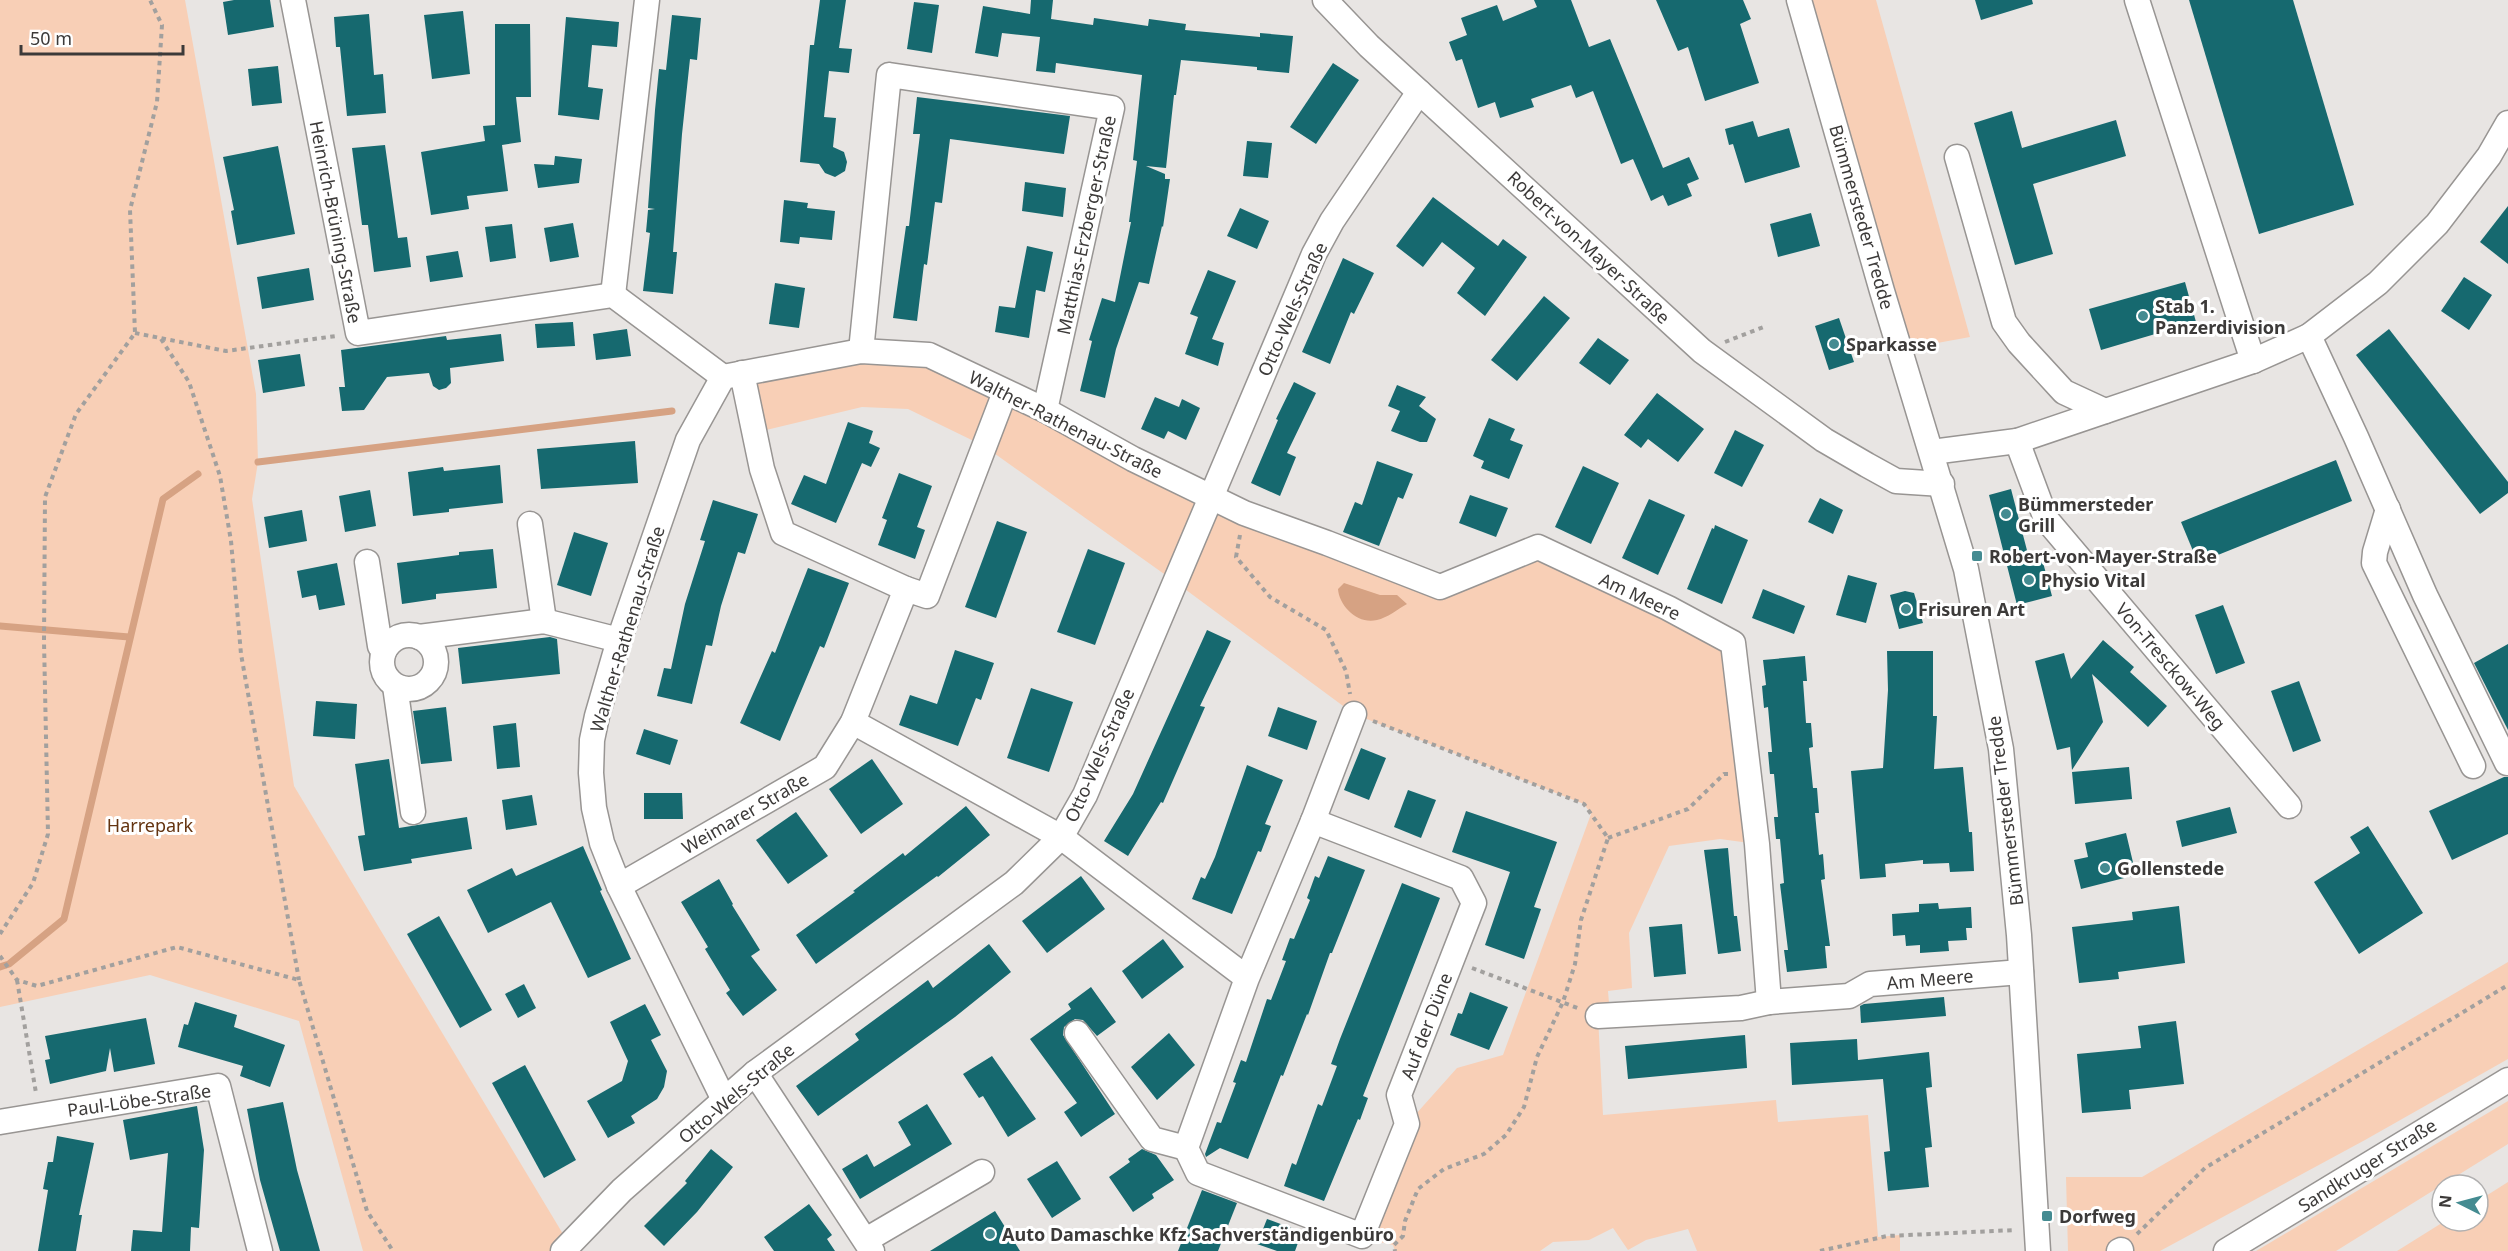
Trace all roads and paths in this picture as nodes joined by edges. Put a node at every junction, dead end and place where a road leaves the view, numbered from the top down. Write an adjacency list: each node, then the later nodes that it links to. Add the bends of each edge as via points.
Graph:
1 (150, 0): 12 (path, via 162,25 157,102 130,210)
2 (293, 0): 13 (street, Heinrich-Brüning-Straße)
3 (647, 0): 10 (street)
4 (1325, 0): 7 (street, Robert-von-Mayer-Straße)
5 (1799, 0): 24 (street, Bümmersteder Tredde)
6 (2137, 0): 18 (street)
7 (1419, 92): 17 (street, Robert-von-Mayer-Straße); 26 (street, Otto-Wels-Straße, via 1332,220 1314,254)
8 (2508, 123): 14 (street, via 2489,156 2437,224 2378,283)
9 (1957, 157): 22 (street, via 2004,322 2064,392)
10 (612, 295): 13 (street, Heinrich-Brüning-Straße); 19 (street)
11 (1766, 326): 17 (path)
12 (135, 333): 15 (path); 47 (path, via 75,414 45,496 48,834 33,883)
13 (358, 333): 15 (path, via 226,351)
14 (2309, 336): 18 (street); 27 (street)
15 (160, 339): 53 (path, via 189,382 220,476 231,541 241,654)
16 (861, 351): 19 (street, Walther-Rathenau-Straße); 20 (street, Walther-Rathenau-Straße, via 929,355); 21 (street, Matthias-Erzberger-Straße, via 889,75 1113,108)
17 (1702, 351): 25 (street, Robert-von-Mayer-Straße, via 1824,440 1867,465 1896,481)
18 (2253, 361): 22 (street)
19 (732, 375): 30 (street, via 783,533); 33 (street, Walther-Rathenau-Straße, via 687,440)
20 (1005, 392): 21 (street, Walther-Rathenau-Straße); 30 (street, via 927,596)
21 (1045, 410): 26 (street, Walther-Rathenau-Straße)
22 (2105, 411): 23 (street)
23 (2018, 441): 24 (street); 41 (street, Von-Tresckow-Weg, via 2046,519)
24 (1932, 452): 25 (street, Bümmersteder Tredde)
25 (1942, 484): 50 (street, Bümmersteder Tredde, via 1966,569 2001,749)
26 (1211, 498): 40 (street, Am Meere, via 1440,587 1538,547 1668,608 1733,643); 44 (street, Otto-Wels-Straße, via 1085,795)
27 (2388, 509): 38 (street); 39 (street, via 2374,563)
28 (530, 524): 31 (street)
29 (367, 562): 34 (street, via 380,646)
30 (906, 589): 37 (street, Weimarer Straße)
31 (544, 621): 32 (street); 33 (street)
32 (419, 637): 34 (street, via 397,638); 35 (street, via 433,649 434,675 413,690)
33 (619, 640): 46 (street, Walther-Rathenau-Straße, via 597,716 591,773 602,843)
34 (385, 650): 35 (street, via 382,666)
35 (395, 686): 42 (street)
36 (1354, 714): 43 (street)
37 (853, 722): 44 (street); 46 (street, Weimarer Straße, via 825,767)
38 (2507, 763)
39 (2473, 766)
40 (1750, 772): 45 (path, via 1724,774 1688,809); 55 (street, Am Meere)
41 (2289, 806)
42 (413, 812)
43 (1313, 821): 49 (street, Auf der Düne, via 1461,878 1474,903); 51 (street)
44 (1061, 837): 51 (street); 58 (street, Otto-Wels-Straße, via 1014,883)
45 (1608, 838)
46 (619, 886): 60 (street, Walther-Rathenau-Straße)
47 (0, 934)
48 (1, 958): 52 (path)
49 (1451, 961): 56 (path); 63 (street, Auf der Düne, via 1399,1095 1407,1124 1362,1236 1198,1173)
50 (2021, 972): 55 (street, Am Meere, via 1870,984 1849,996); 65 (street, Bümmersteder Tredde)
51 (1247, 978): 63 (street)
52 (17, 980): 53 (path, via 37,986 177,948); 61 (path)
53 (300, 980): 70 (path, via 367,1211)
54 (2508, 985): 68 (path, via 2205,1168)
55 (1769, 1002): 56 (street, Am Meere, via 1741,1008)
56 (1598, 1016)
57 (1077, 1033): 63 (street, via 1152,1139)
58 (755, 1073): 60 (street, Otto-Wels-Straße); 66 (street)
59 (2508, 1080): 67 (street, Sandkruger Straße)
60 (724, 1100): 71 (street, Otto-Wels-Straße, via 622,1190)
61 (40, 1115): 62 (street, Paul-Löbe-Straße); 69 (street, Paul-Löbe-Straße, via 218,1086)
62 (0, 1122)
63 (1186, 1148)
64 (982, 1172): 66 (street)
65 (2038, 1240): 72 (path, via 1887,1236)
66 (869, 1245)
67 (2235, 1249)
68 (2120, 1250)
69 (260, 1251)
70 (393, 1251)
71 (563, 1251)
72 (1820, 1251)

